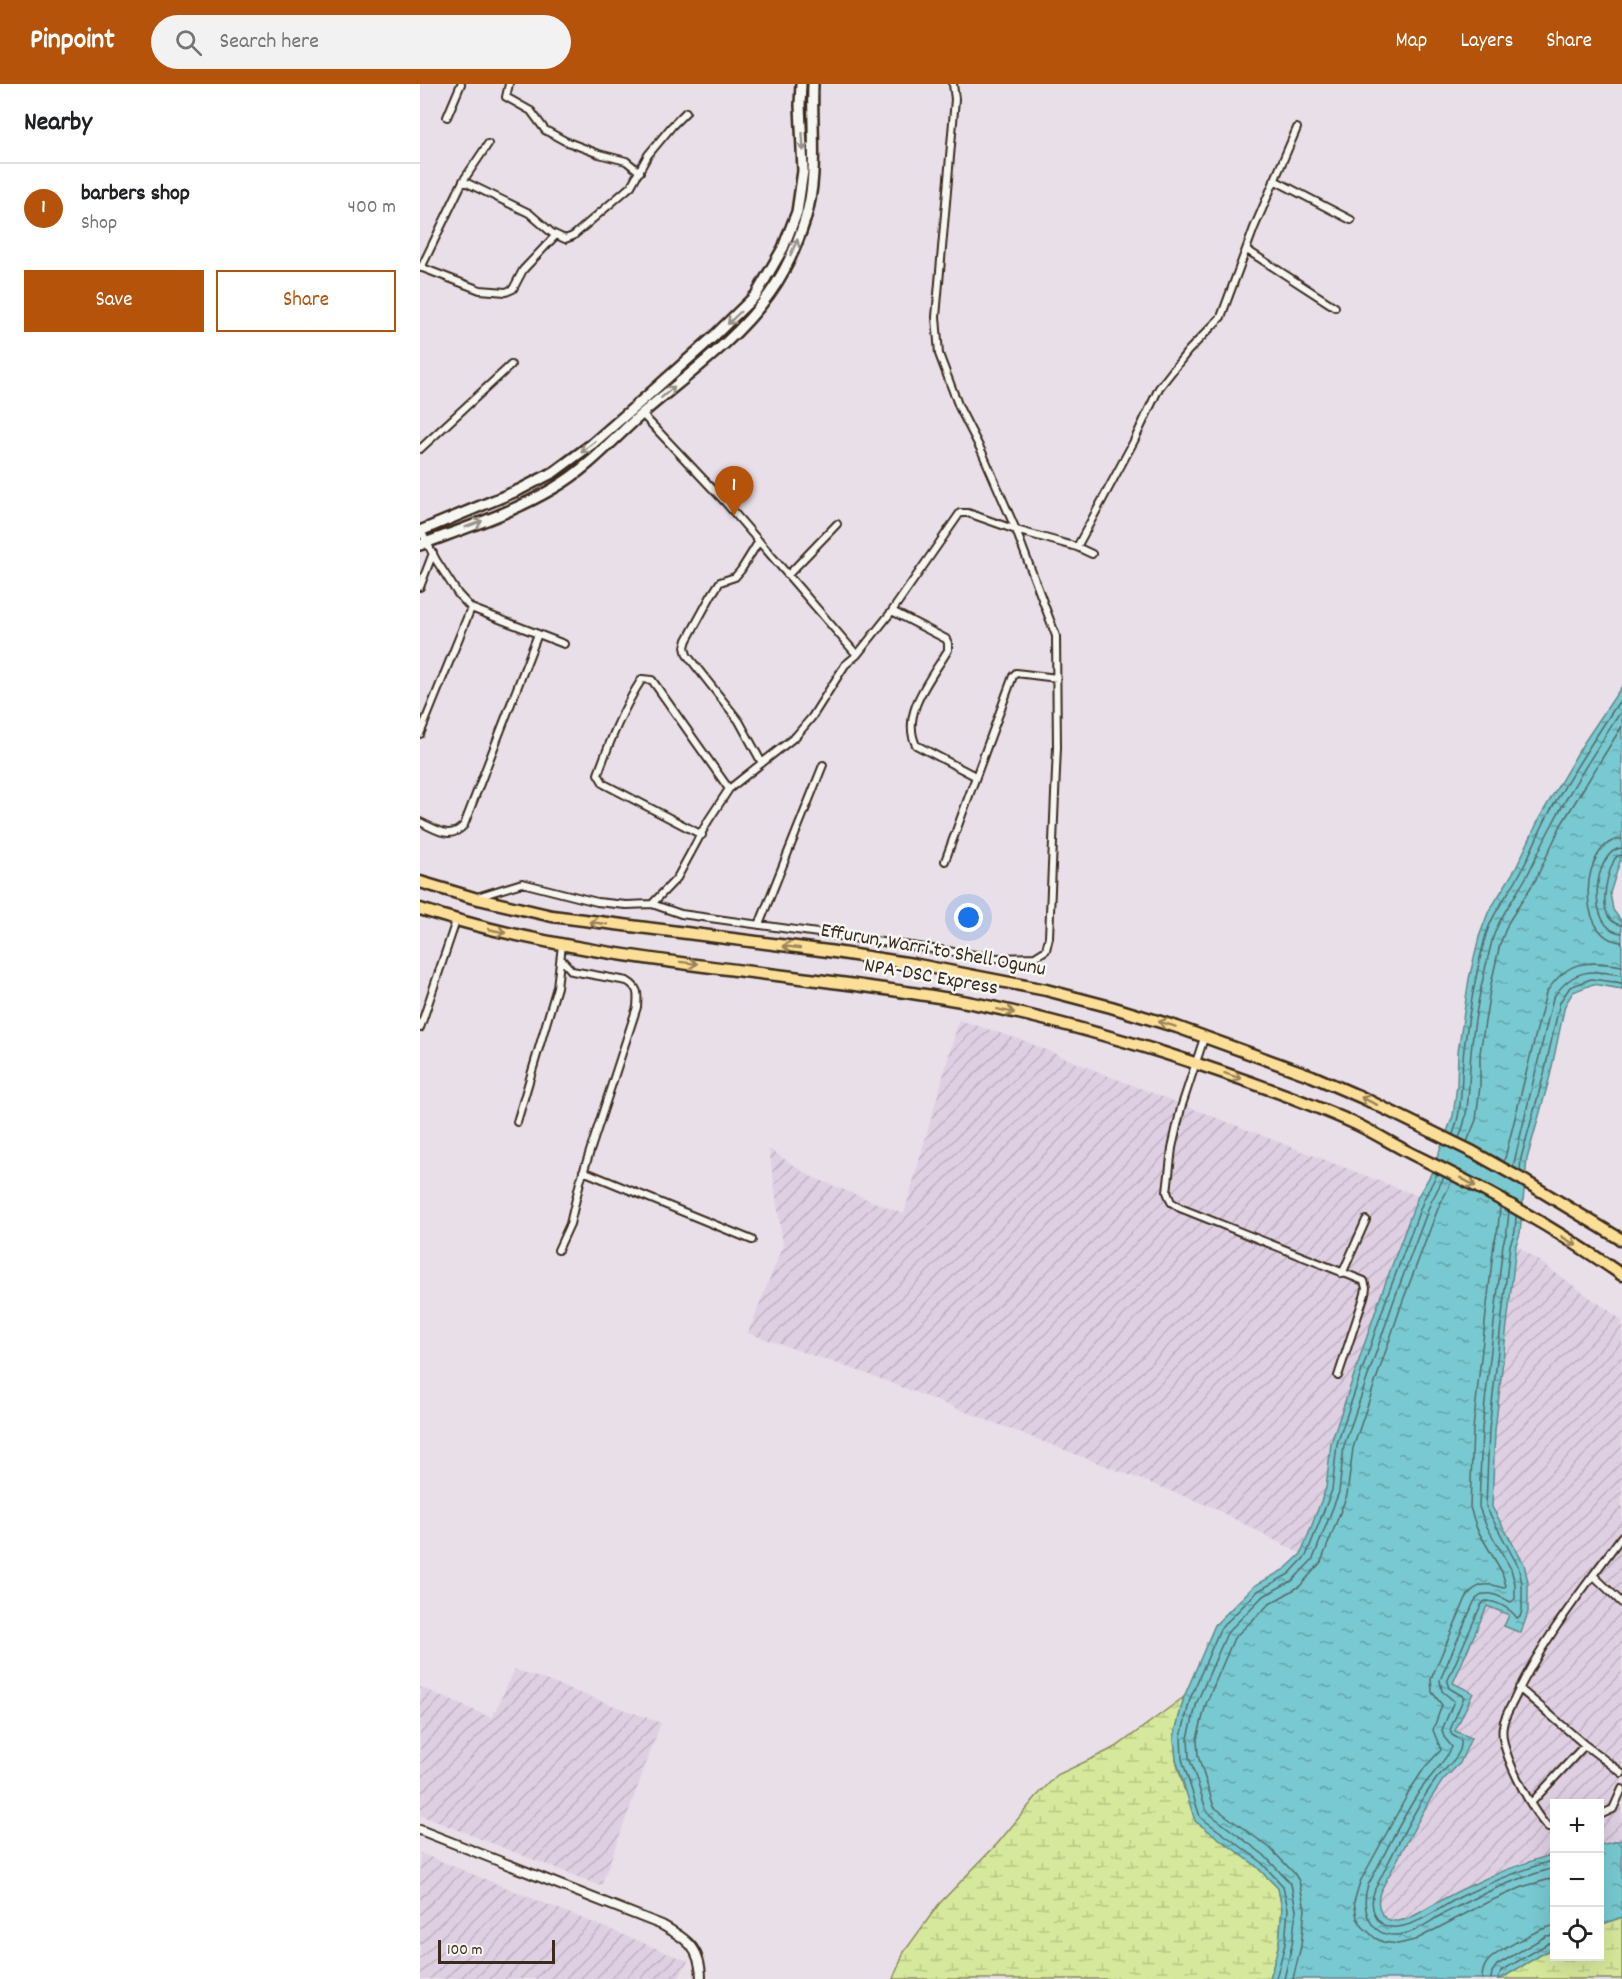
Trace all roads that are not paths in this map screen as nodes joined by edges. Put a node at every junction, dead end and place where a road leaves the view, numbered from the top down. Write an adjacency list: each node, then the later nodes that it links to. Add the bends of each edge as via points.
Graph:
1 (461, 84): 7 (street)
2 (509, 84): 10 (street, via 506,97 531,111 545,130 582,148 626,161)
3 (801, 84): 22 (main road, one-way to 22, via 803,171 797,212 783,248 756,295 654,390 554,472)
4 (813, 84): 19 (main road, one-way to 4, via 729,338 759,308 781,276 811,198)
5 (953, 84): 23 (street, via 955,99 936,317 939,354)
6 (686, 112): 10 (street, via 648,155)
7 (447, 117)
8 (1297, 128): 11 (street)
9 (488, 144): 12 (street)
10 (640, 172): 14 (street, via 631,186 573,236 565,239)
11 (1274, 180): 13 (street); 15 (street)
12 (463, 181): 14 (street, via 529,213); 16 (street)
13 (1351, 220)
14 (556, 235): 16 (street, via 523,270 513,289 506,292 480,290)
15 (1247, 250): 17 (street); 26 (street, via 1221,317 1159,388)
16 (420, 267)
17 (1335, 307)
18 (511, 365): 20 (street)
19 (642, 414): 24 (street); 25 (main road, one-way to 19, via 556,487 590,463)
20 (420, 449)
21 (837, 524): 29 (street)
22 (420, 530): 25 (street)
23 (1016, 530): 26 (street); 32 (street, via 960,513); 36 (street, via 1056,636)
24 (759, 541): 29 (street); 38 (street, via 735,577 720,582 685,647 687,655 739,721)
25 (424, 544): 27 (street)
26 (1077, 547): 28 (street)
27 (433, 553): 30 (street); 31 (street)
28 (1092, 554)
29 (788, 574): 35 (street)
30 (420, 587)
31 (471, 608): 33 (street); 37 (street)
32 (892, 610): 35 (street); 40 (street, via 948,643 948,650 919,698 912,738 916,745)
33 (538, 634): 34 (street); 42 (street, via 464,825 458,832 448,834)
34 (564, 644)
35 (856, 655): 38 (street, via 796,736)
36 (1057, 678): 40 (street, via 1016,673); 50 (street, via 1046,950 1035,957 997,958)
37 (420, 734)
38 (762, 763): 41 (street)
39 (823, 765): 50 (street)
40 (975, 776): 44 (street)
41 (729, 789): 43 (street); 43 (street, via 652,680 642,679 606,752 598,774 600,780)
42 (420, 822)
43 (702, 835): 47 (street, via 677,879)
44 (945, 861)
45 (420, 882): 46 (main road, Effurun, Warri to Shell Ogunu)
46 (474, 898): 47 (street, via 522,883 597,902); 54 (main road, Effurun, Warri to Shell Ogunu, one-way to 46, via 1111,1006 984,976 552,916)
47 (651, 904): 50 (street, via 681,914)
48 (420, 909): 49 (main road, NPA-DSC Express)
49 (456, 921): 51 (main road, NPA-DSC Express, one-way to 51); 53 (street)
50 (759, 926)
51 (562, 945): 52 (street); 55 (main road, NPA-DSC Express, one-way to 55, via 967,1002 1080,1027)
52 (561, 959): 56 (street, via 557,987); 57 (street, via 573,971 627,981 638,992 637,1007)
53 (420, 1028)
54 (1204, 1038): 55 (street); 60 (main road, Effurun, Warri to Shell Ogunu, one-way to 54, via 1523,1180 1421,1126 1312,1076)
55 (1196, 1063): 62 (street, via 1172,1148 1167,1192 1171,1202); 63 (main road, NPA-DSC Express, one-way to 63, via 1360,1126 1449,1171)
56 (517, 1122)
57 (584, 1171): 59 (street); 61 (street, via 570,1224)
58 (1366, 1220): 62 (street)
59 (752, 1240)
60 (1622, 1240)
61 (558, 1250)
62 (1342, 1274): 64 (street, via 1364,1281 1366,1288)
63 (1622, 1275)
64 (1338, 1376)
65 (1622, 1536): 66 (street)
66 (1593, 1575): 67 (street); 68 (street)
67 (1622, 1603)
68 (1520, 1688): 69 (street); 72 (street, via 1503,1725 1503,1740)
69 (1585, 1745): 70 (street); 72 (street)
70 (1622, 1773)
71 (1622, 1789): 73 (street, via 1613,1809)
72 (1531, 1803): 74 (street, via 1537,1816)
73 (1604, 1813)
74 (1550, 1828)
75 (420, 1830): 76 (street, via 662,1925 686,1938 701,1964)
76 (701, 1979)

